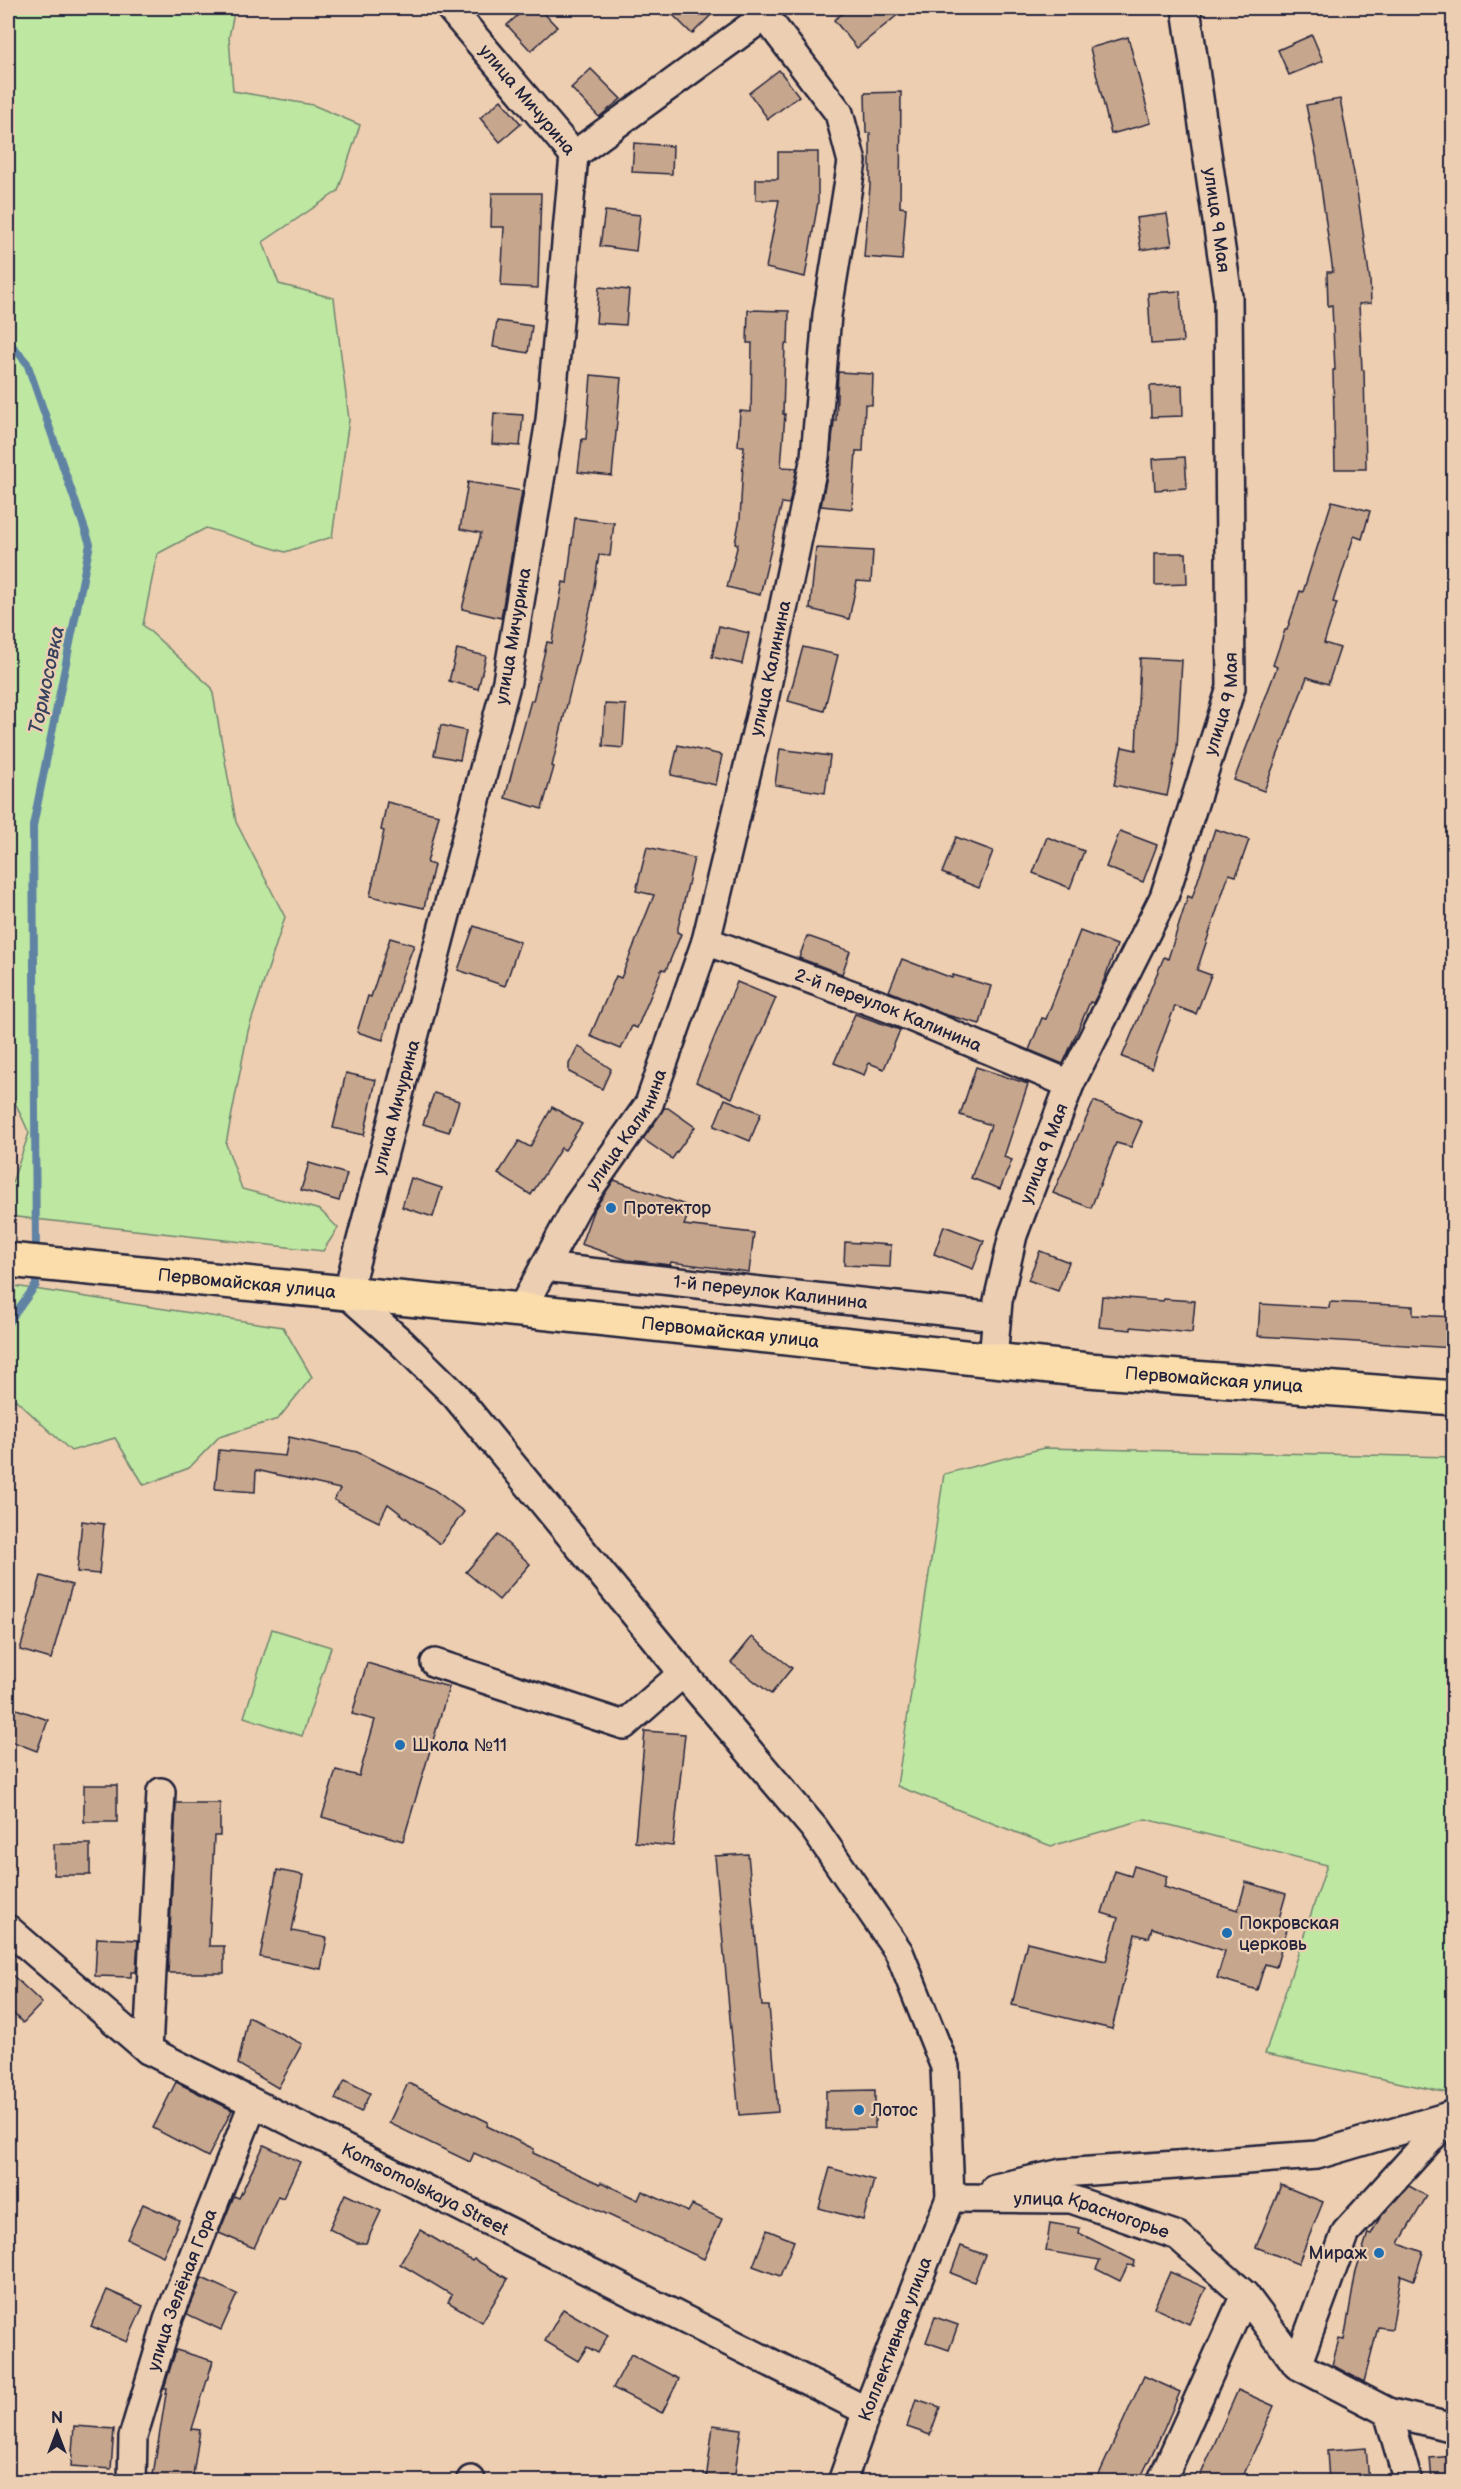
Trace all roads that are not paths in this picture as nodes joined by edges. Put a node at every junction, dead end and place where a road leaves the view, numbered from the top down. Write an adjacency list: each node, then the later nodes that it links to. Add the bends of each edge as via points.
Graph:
1 (450, 8): 4 (street, улица Мичурина)
2 (1186, 8): 6 (street, улица 9 Мая, via 1228,297 1231,688 1164,897)
3 (762, 11): 4 (street); 5 (street, улица Калинина, via 839,113 852,162 827,315 815,457 764,700)
4 (574, 155): 9 (street, улица Мичурина, via 550,420 507,681)
5 (706, 941): 6 (street, 2-й переулок Калинина, via 894,1010); 8 (street, улица Калинина, via 649,1104 577,1206)
6 (1070, 1084): 11 (street, улица 9 Мая, via 1013,1235)
7 (8, 1260): 9 (main road, Первомайская улица)
8 (544, 1267): 10 (street, улица Калинина); 11 (street, 1-й переулок Калинина)
9 (347, 1294): 10 (main road, Первомайская улица); 15 (street, via 455,1395)
10 (521, 1310): 12 (main road, Первомайская улица)
11 (996, 1317): 12 (street, улица 9 Мая)
12 (993, 1360): 13 (main road, Первомайская улица)
13 (1454, 1398)
14 (435, 1663): 15 (street, via 624,1725)
15 (683, 1673): 21 (street, via 814,1828 899,1952 945,2067)
16 (161, 1792): 18 (street)
17 (8, 1929): 18 (street, Komsomolskaya Street)
18 (148, 2050): 19 (street, Komsomolskaya Street)
19 (254, 2104): 24 (street, Komsomolskaya Street); 27 (street, улица Зелёная Гора, via 168,2320 133,2437)
20 (1453, 2114): 21 (street, via 1317,2155 1062,2173); 23 (street, via 1346,2232)
21 (950, 2198): 22 (street, улица Красногорье, via 1071,2199 1178,2236); 24 (street, Коллективная улица)
22 (1245, 2295): 23 (street, улица Красногорье); 29 (street)
23 (1297, 2365): 25 (street)
24 (867, 2411): 28 (street, Коллективная улица)
25 (1388, 2412): 26 (street); 30 (street)
26 (1454, 2428)
27 (132, 2481)
28 (842, 2481)
29 (1161, 2481)
30 (1408, 2481)

